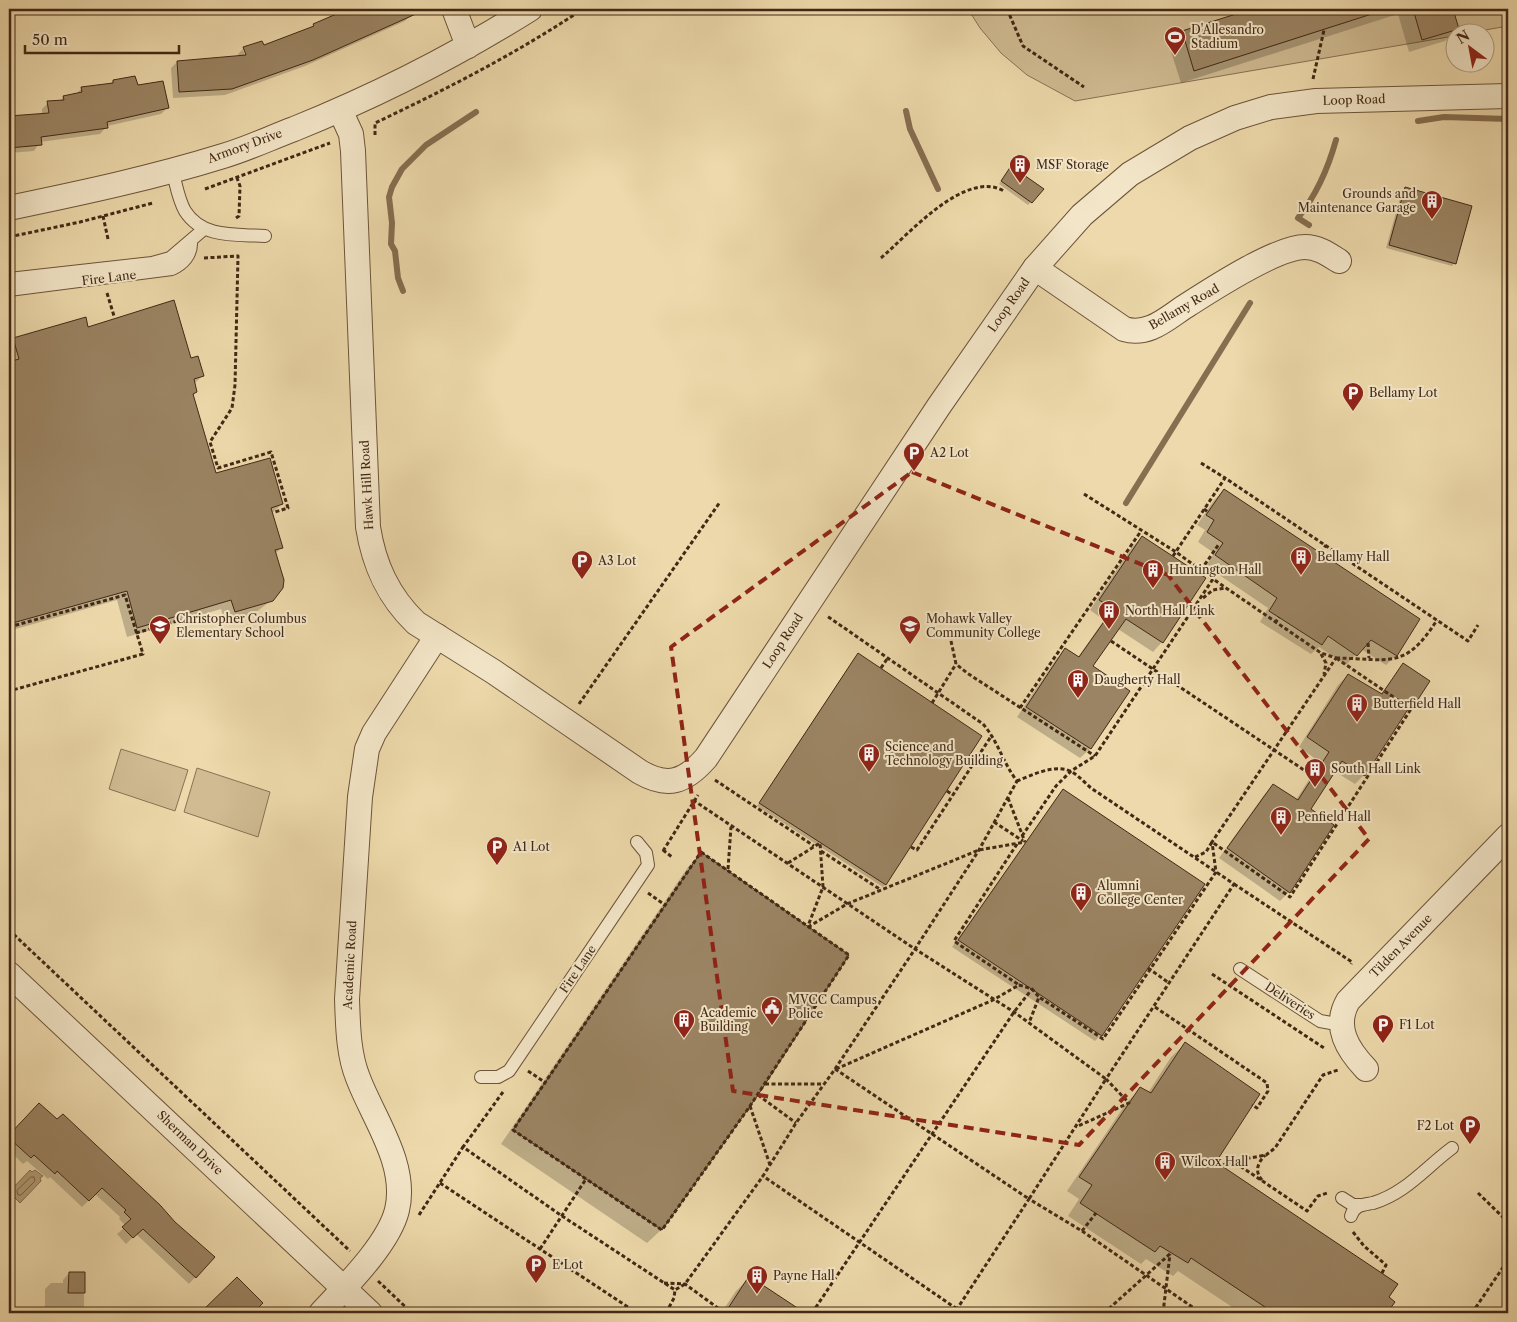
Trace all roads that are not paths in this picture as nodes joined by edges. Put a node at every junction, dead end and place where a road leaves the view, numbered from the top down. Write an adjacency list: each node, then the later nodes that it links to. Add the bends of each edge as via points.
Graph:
1 (454, 9): 3 (street)
2 (530, 9): 3 (street, Armory Drive)
3 (468, 46): 5 (street, Armory Drive)
4 (1508, 96): 12 (street, Loop Road, via 1316,101 1235,118 1190,138 1130,174 1082,215)
5 (340, 110): 6 (street, Armory Drive, via 224,156); 15 (street, Hawk Hill Road, via 351,134 353,151 371,546 376,564 394,599 416,623)
6 (172, 170): 7 (street, Armory Drive, via 115,186); 8 (lane, via 184,210)
7 (9, 208)
8 (204, 229): 9 (lane, via 218,234); 10 (lane)
9 (265, 236)
10 (191, 241): 13 (lane, via 170,258 152,263); 14 (lane, Fire Lane, via 188,256 180,266 172,269)
11 (1339, 261): 12 (street, Bellamy Road, via 1320,249 1304,246 1289,249 1217,287 1158,324 1138,332 1124,329)
12 (1035, 268): 16 (street, Loop Road, via 939,406 700,766)
13 (9, 279)
14 (9, 290)
15 (437, 636): 16 (street, Hawk Hill Road, via 650,778); 28 (street, Academic Road, via 374,733 364,766 347,999 348,1030 358,1077 394,1161 399,1199 392,1222 364,1266)
16 (693, 784)
17 (1508, 836): 21 (street, Tilden Avenue, via 1352,996)
18 (637, 842): 23 (lane, Fire Lane, via 646,853 648,865 509,1070 498,1077)
19 (1240, 969): 21 (lane, Deliveries, via 1320,1021)
20 (9, 974): 28 (street, Sherman Drive)
21 (1342, 1020): 22 (street, via 1345,1041)
22 (1366, 1069)
23 (481, 1077)
24 (1452, 1148): 26 (lane, via 1408,1187 1385,1199)
25 (1337, 1196): 26 (lane, via 1353,1205)
26 (1360, 1205): 27 (lane)
27 (1351, 1216)
28 (344, 1288): 29 (street, Academic Road); 30 (street, Sherman Drive)
29 (321, 1313)
30 (370, 1313)

